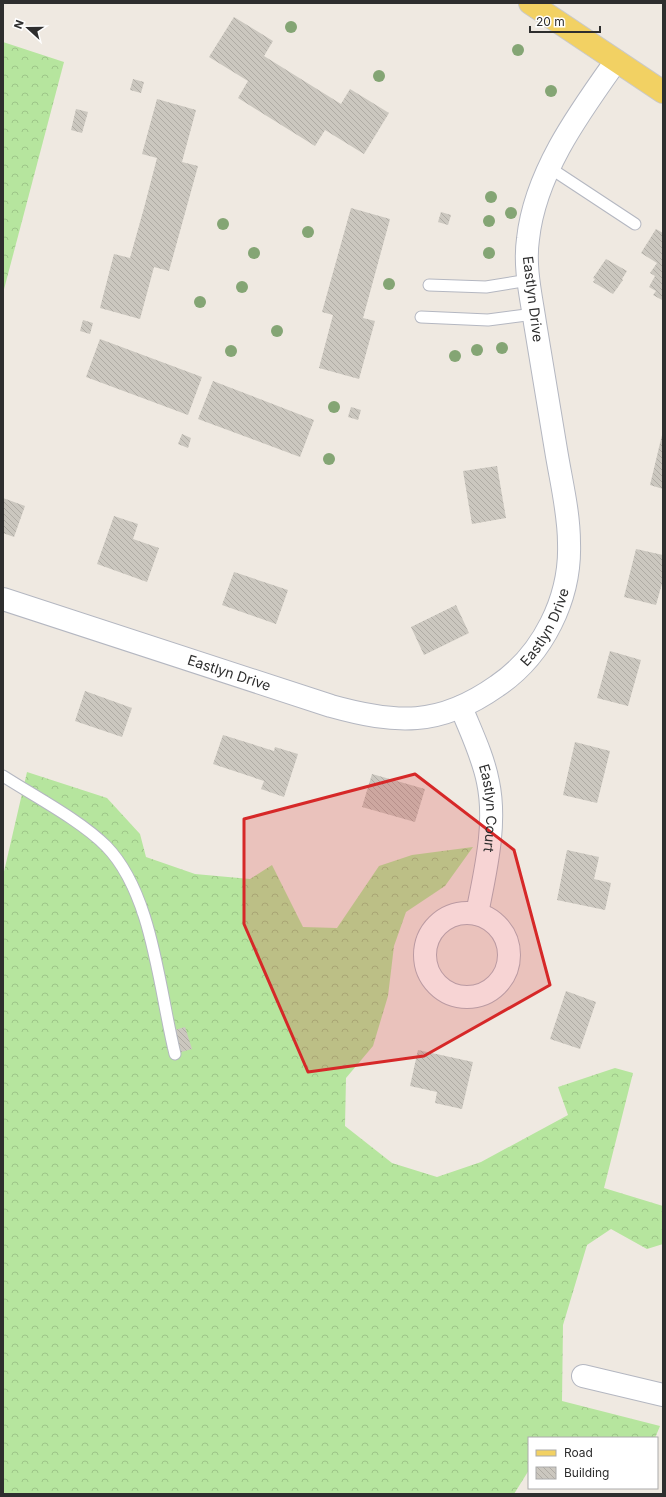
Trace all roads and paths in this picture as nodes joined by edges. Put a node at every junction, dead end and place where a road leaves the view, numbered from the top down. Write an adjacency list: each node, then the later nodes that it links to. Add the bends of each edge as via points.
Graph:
1 (530, 3): 2 (main road)
2 (616, 60): 3 (main road); 4 (street, Eastlyn Drive)
3 (663, 92)
4 (550, 168): 5 (lane); 6 (street, Eastlyn Drive, via 530,223 527,253)
5 (634, 224)
6 (529, 280): 7 (lane, via 486,287); 8 (street, Eastlyn Drive)
7 (429, 285)
8 (534, 314): 9 (lane, via 488,320); 11 (street, Eastlyn Drive, via 567,520 569,563 566,582 555,615 534,652 506,680)
9 (421, 318)
10 (3, 599): 11 (street, Eastlyn Drive, via 368,716 386,719 418,718)
11 (462, 707): 13 (street, Eastlyn Court, via 484,766 491,799 489,845)
12 (3, 776): 14 (lane, via 95,836 123,869 141,907)
13 (477, 914)
14 (175, 1054)
15 (583, 1376): 16 (street)
16 (663, 1396)

